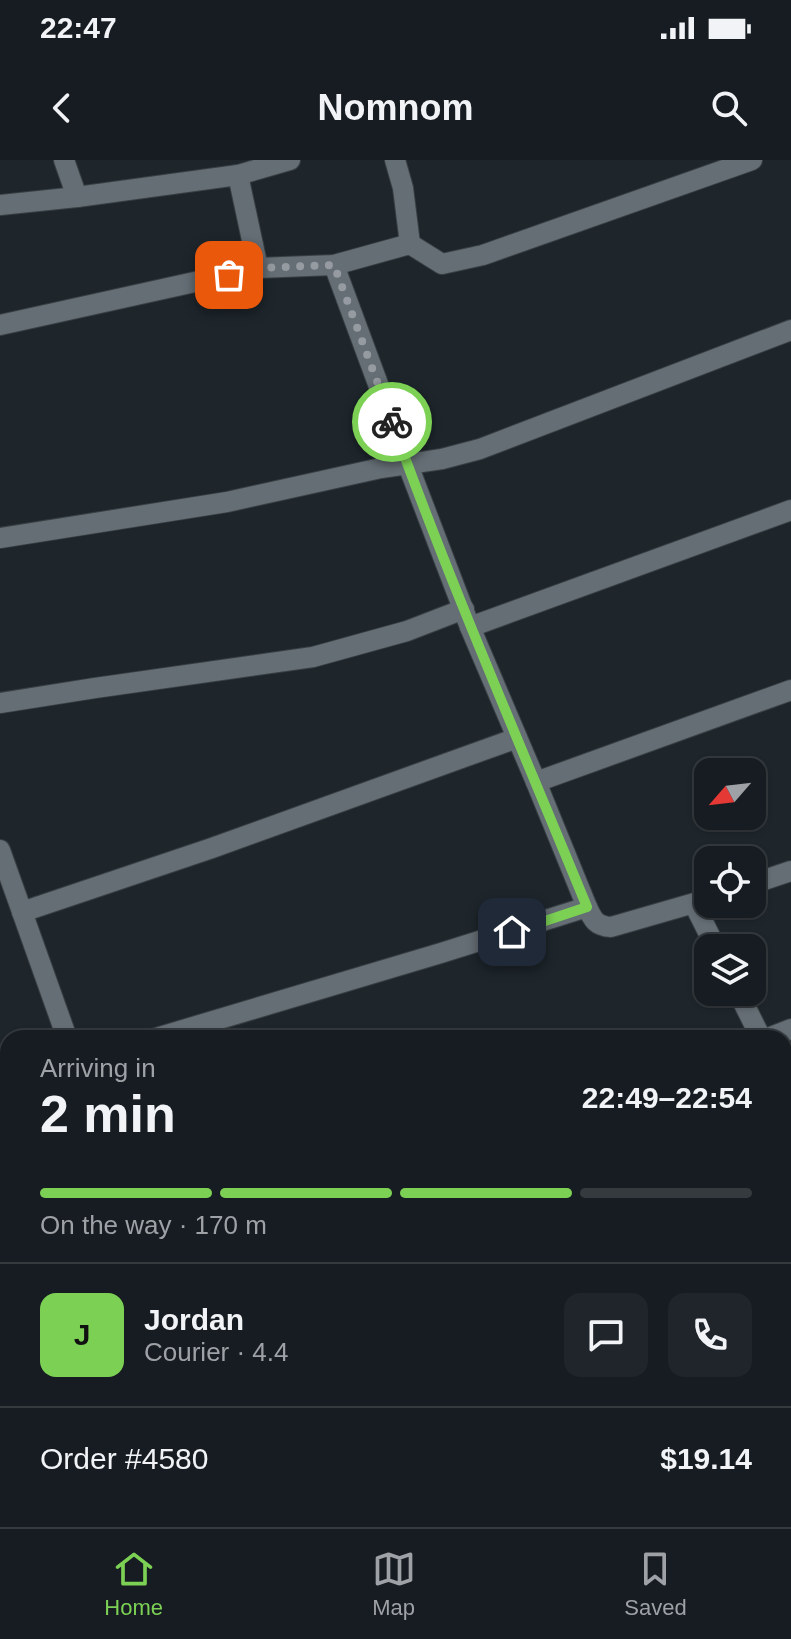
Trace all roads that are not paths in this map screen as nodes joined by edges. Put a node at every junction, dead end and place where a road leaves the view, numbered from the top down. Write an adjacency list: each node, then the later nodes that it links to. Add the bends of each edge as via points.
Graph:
1 (64, 160): 6 (street)
2 (290, 160): 5 (street)
3 (395, 160): 8 (street)
4 (752, 160): 8 (street, via 483,255 442,264)
5 (238, 175): 6 (street); 10 (street)
6 (77, 197): 7 (street)
7 (0, 205)
8 (410, 244): 9 (street)
9 (334, 265): 10 (street); 13 (street)
10 (258, 268): 11 (street)
11 (0, 325)
12 (791, 330): 13 (street, via 480,449)
13 (408, 465): 15 (street, via 227,502); 16 (street)
14 (791, 510): 16 (street)
15 (0, 538)
16 (467, 618): 18 (street, via 313,657); 19 (street)
17 (791, 690): 20 (street)
18 (0, 703)
19 (517, 738): 20 (street); 26 (street)
20 (536, 782): 25 (street)
21 (0, 850): 26 (street)
22 (791, 871): 23 (street)
23 (766, 879)
24 (694, 904): 25 (street, via 611,927 601,926)
25 (587, 907): 29 (street)
26 (22, 912): 28 (street)
27 (745, 1006): 30 (street)
28 (64, 1030)
29 (183, 1030)
30 (757, 1030)

